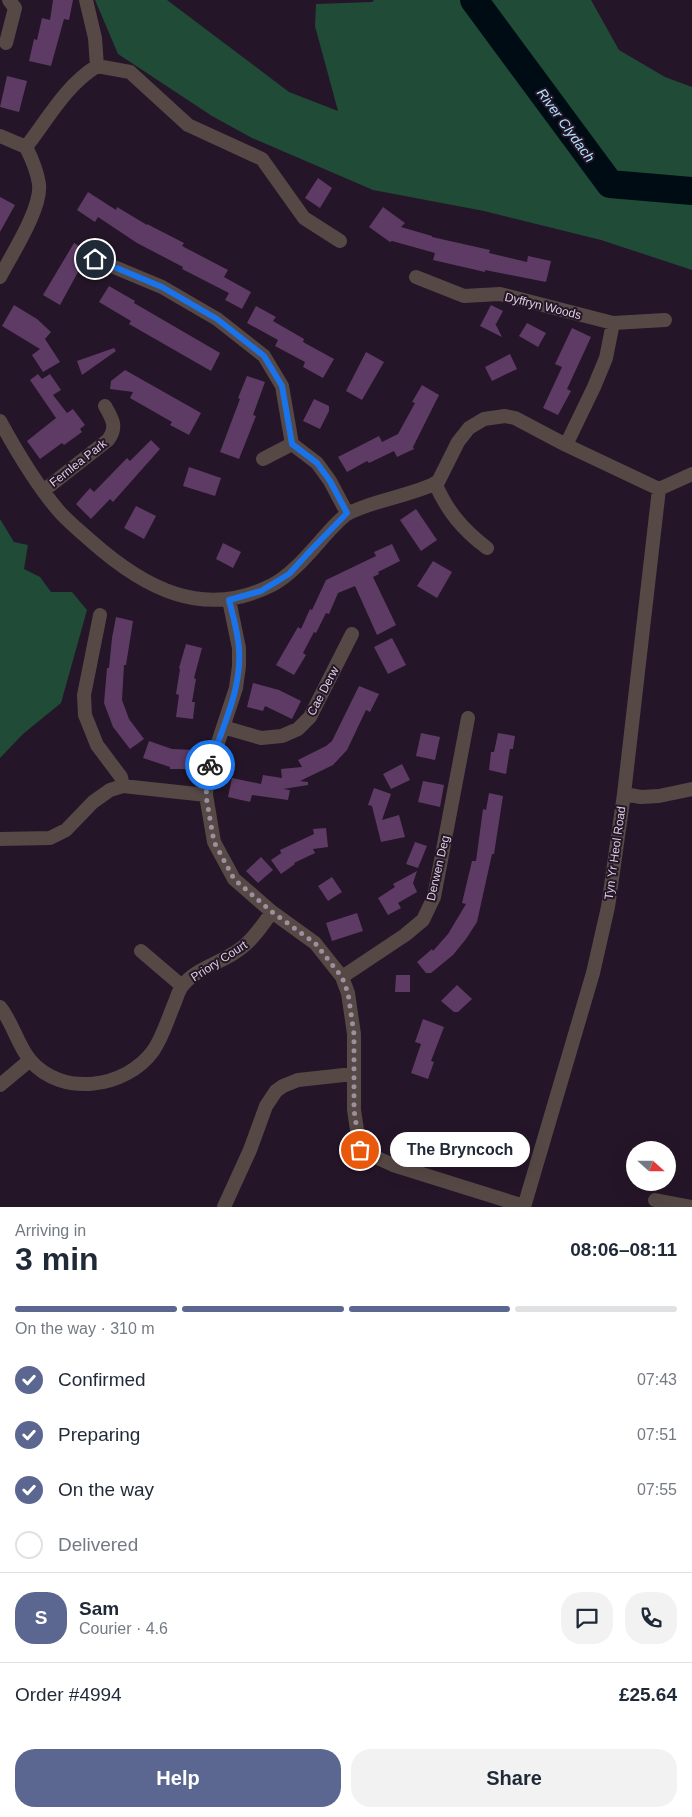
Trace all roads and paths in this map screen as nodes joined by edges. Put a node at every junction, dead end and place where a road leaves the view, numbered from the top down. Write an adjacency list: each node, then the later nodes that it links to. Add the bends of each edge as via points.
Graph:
1 (9, 0): 3 (street, via 15,8)
2 (86, 0): 4 (street, via 95,38)
3 (6, 43)
4 (96, 66): 6 (street, via 70,87); 7 (street, via 130,72 188,125 262,159 304,218)
5 (0, 136): 6 (street)
6 (26, 147): 9 (street, via 36,167 40,186 37,203)
7 (340, 241)
8 (95, 259): 15 (street, via 170,291 217,319 264,356 282,386)
9 (0, 277)
10 (416, 277): 12 (street, Dyffryn Woods, via 464,296 500,294)
11 (665, 320): 12 (street, Dyffryn Woods)
12 (613, 323): 16 (street, via 606,358)
13 (105, 406): 21 (street, Fernlea Park, via 114,425 108,440)
14 (0, 421): 21 (street)
15 (292, 444): 17 (street); 22 (street, via 317,463)
16 (566, 445): 19 (street, via 515,418 484,419 463,434 444,473); 20 (street)
17 (263, 459)
18 (692, 474): 20 (street)
19 (435, 483): 22 (street); 23 (street, via 458,523)
20 (659, 489): 31 (street, Tyn Yr Heol Road)
21 (43, 491): 24 (street, via 59,512 111,559 164,591 196,600)
22 (347, 513): 24 (street, via 289,574 261,591)
23 (487, 548)
24 (229, 600): 28 (street, via 239,648 239,666 236,688)
25 (100, 615): 29 (street, via 84,695 85,715 97,745 121,777)
26 (352, 634): 28 (street, Cae Derw, via 310,717 298,729 282,736 260,738)
27 (468, 718): 36 (street, Derwen Deg, via 434,897 423,920)
28 (223, 726): 32 (street, via 208,773)
29 (123, 786): 32 (street); 33 (street, via 110,790 93,802 66,830 50,838)
30 (692, 789): 31 (street, via 659,796)
31 (624, 794): 43 (street, Tyn Yr Heol Road, via 608,908 593,973)
32 (206, 796): 34 (street, via 214,842 234,879)
33 (0, 838)
34 (272, 912): 36 (street, via 315,943); 37 (street, Priory Court, via 252,939 234,953 201,970)
35 (141, 951): 37 (street, Priory Court)
36 (342, 977): 40 (street, via 348,993 354,1034)
37 (182, 986): 39 (street, Priory Court, via 153,1051 124,1076 100,1084 75,1083 51,1075)
38 (0, 1007): 39 (street, Priory Court)
39 (30, 1060): 41 (street)
40 (353, 1074): 43 (street, via 360,1150 393,1165); 44 (street, via 298,1080 276,1091 266,1106)
41 (0, 1085)
42 (655, 1200): 45 (street)
43 (524, 1206)
44 (224, 1207)
45 (691, 1207)

